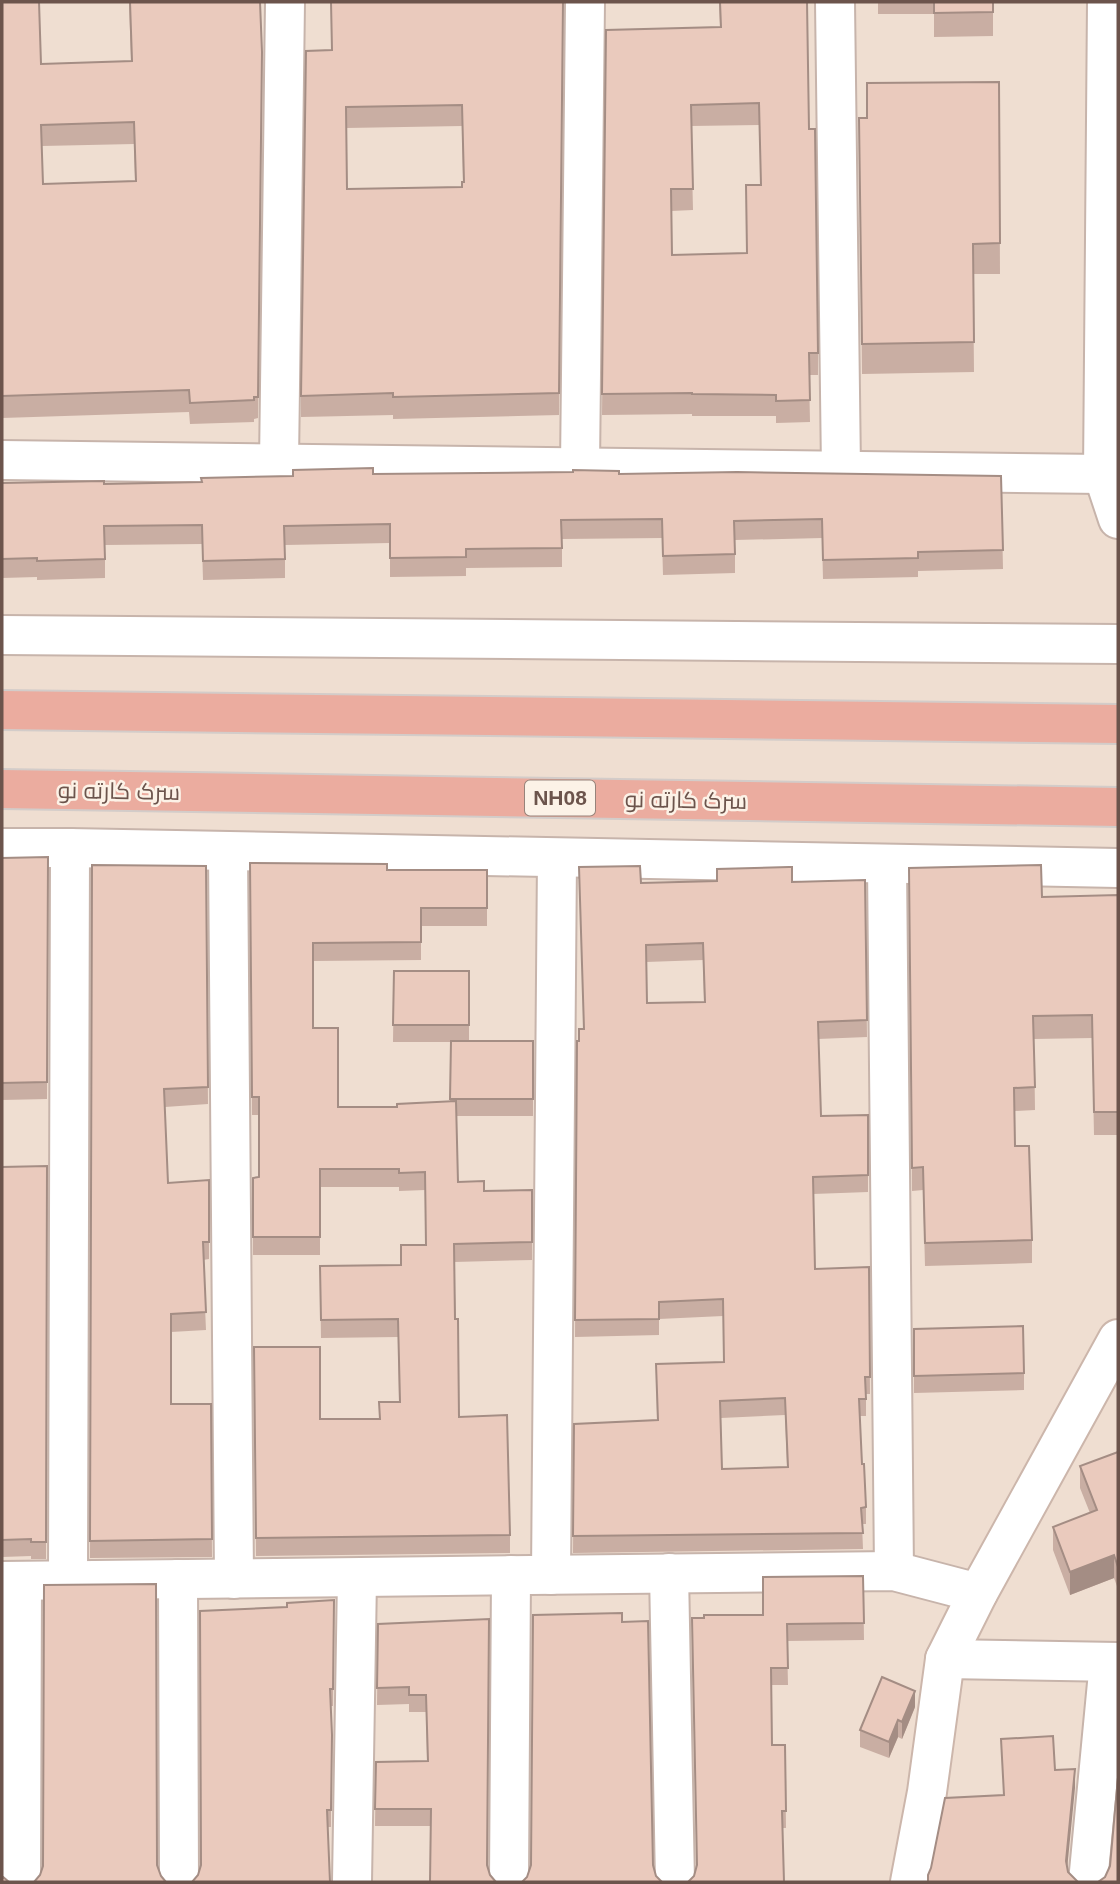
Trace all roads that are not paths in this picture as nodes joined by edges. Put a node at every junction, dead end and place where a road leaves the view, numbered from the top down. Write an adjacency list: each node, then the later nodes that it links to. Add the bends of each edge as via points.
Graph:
1 (285, 2): 6 (street)
2 (585, 2): 7 (street)
3 (835, 2): 8 (street)
4 (1107, 2): 9 (street)
5 (2, 460): 6 (street)
6 (279, 464): 7 (street)
7 (580, 467): 8 (street)
8 (841, 470): 9 (street)
9 (1103, 474): 10 (street)
10 (1118, 519)
11 (2, 635): 12 (street)
12 (1118, 644)
13 (2, 710): 14 (highway)
14 (1118, 724)
15 (2, 789): 16 (highway, سرک کارته نو / NH08)
16 (1118, 807)
17 (2, 848): 18 (street)
18 (70, 848): 19 (street); 32 (street)
19 (229, 852): 20 (street); 30 (street)
20 (557, 858): 21 (street); 27 (street)
21 (887, 865): 22 (street); 24 (street)
22 (1118, 868)
23 (1118, 1339): 33 (street)
24 (894, 1571): 25 (street); 33 (street)
25 (669, 1573): 27 (street); 40 (street)
26 (511, 1575): 27 (street); 28 (street); 39 (street)
27 (551, 1575)
28 (357, 1578): 30 (street); 38 (street)
29 (178, 1579): 30 (street); 32 (street); 37 (street)
30 (233, 1579)
31 (12, 1581): 32 (street); 36 (street)
32 (68, 1581)
33 (978, 1592): 34 (street)
34 (945, 1659): 35 (street); 41 (street)
35 (1114, 1662): 42 (street)
36 (21, 1882)
37 (179, 1882)
38 (352, 1882)
39 (509, 1882)
40 (675, 1882)
41 (910, 1882)
42 (1088, 1882)

